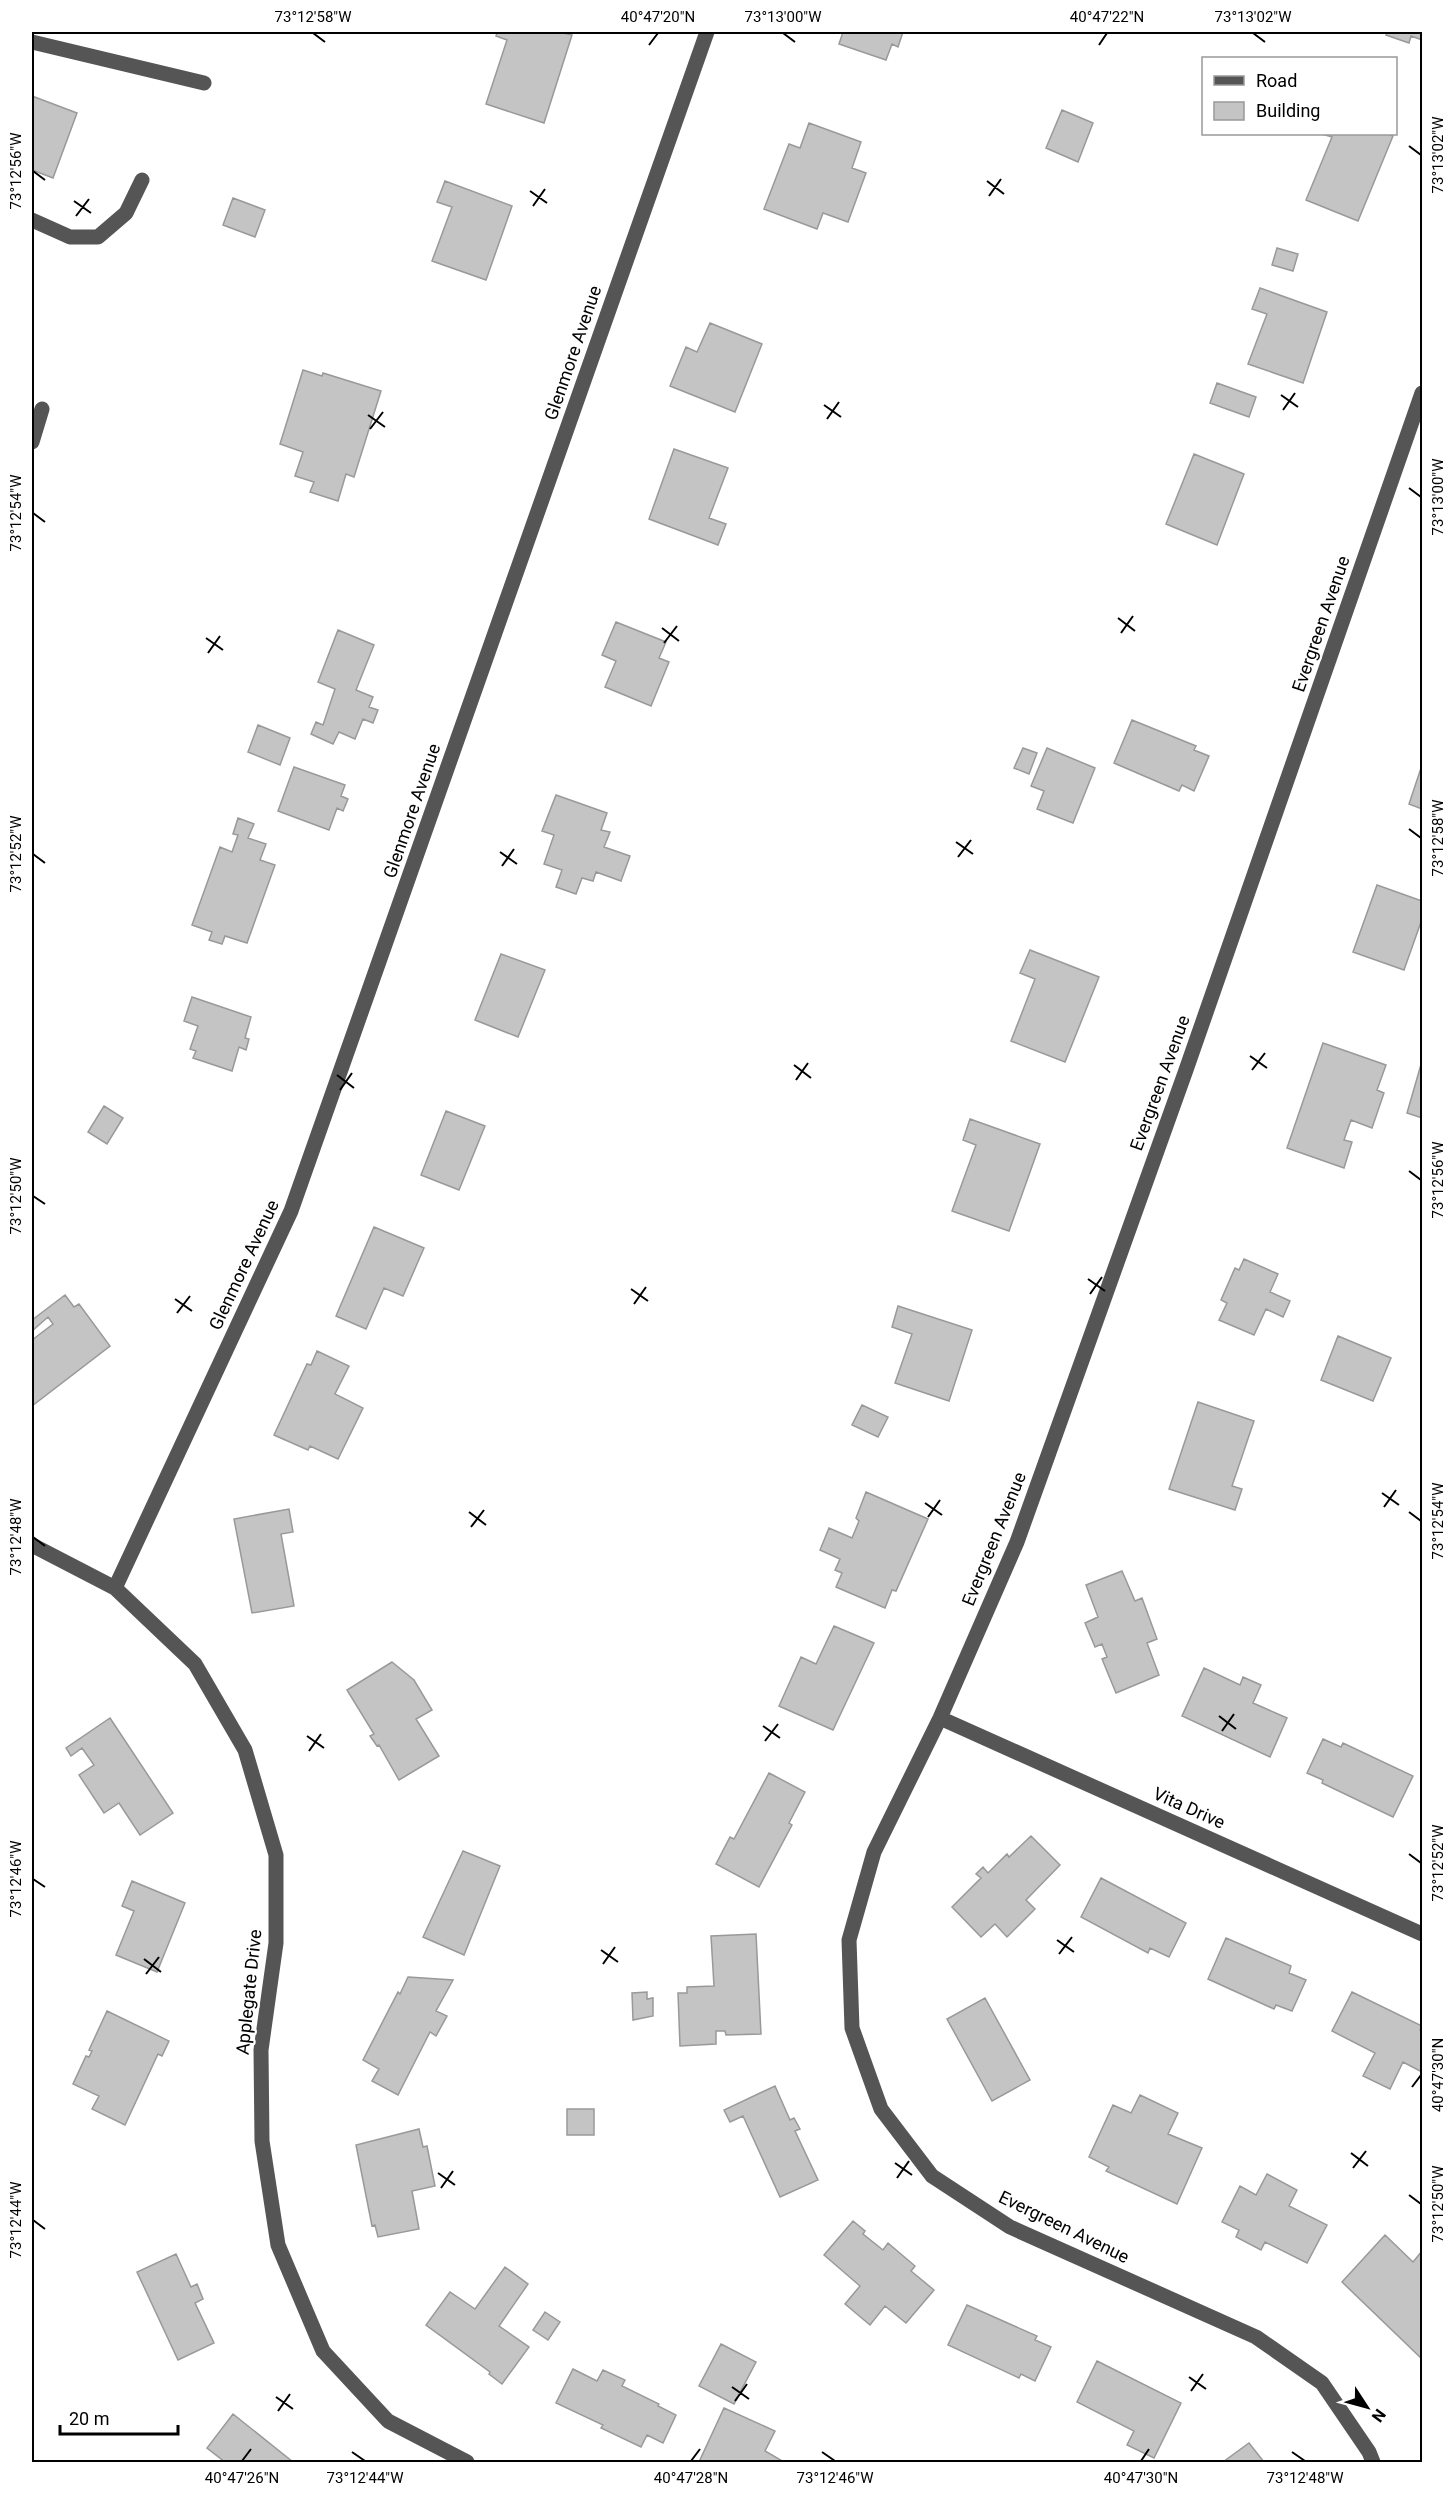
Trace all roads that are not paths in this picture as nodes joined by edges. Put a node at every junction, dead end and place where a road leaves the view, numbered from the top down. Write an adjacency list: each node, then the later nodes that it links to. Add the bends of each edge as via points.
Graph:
1 (707, 32): 10 (street, Glenmore Avenue, via 291,1211)
2 (32, 42): 3 (street)
3 (204, 83)
4 (142, 180): 5 (street, via 126,213 98,237 70,237)
5 (32, 220)
6 (1422, 393): 11 (street, Evergreen Avenue, via 1017,1542)
7 (42, 409): 8 (street)
8 (32, 442)
9 (32, 1545): 10 (street, Applegate Drive)
10 (115, 1588): 13 (street, Applegate Drive, via 195,1664 245,1750 276,1855 276,1943 261,2061 262,2141 278,2246 323,2351 388,2421)
11 (940, 1718): 12 (street, Vita Drive); 14 (street, Evergreen Avenue, via 874,1852 849,1940 852,2028 881,2109 932,2176 1010,2227 1256,2337 1322,2383 1369,2452)
12 (1422, 1934)
13 (466, 2463)
14 (1372, 2463)

